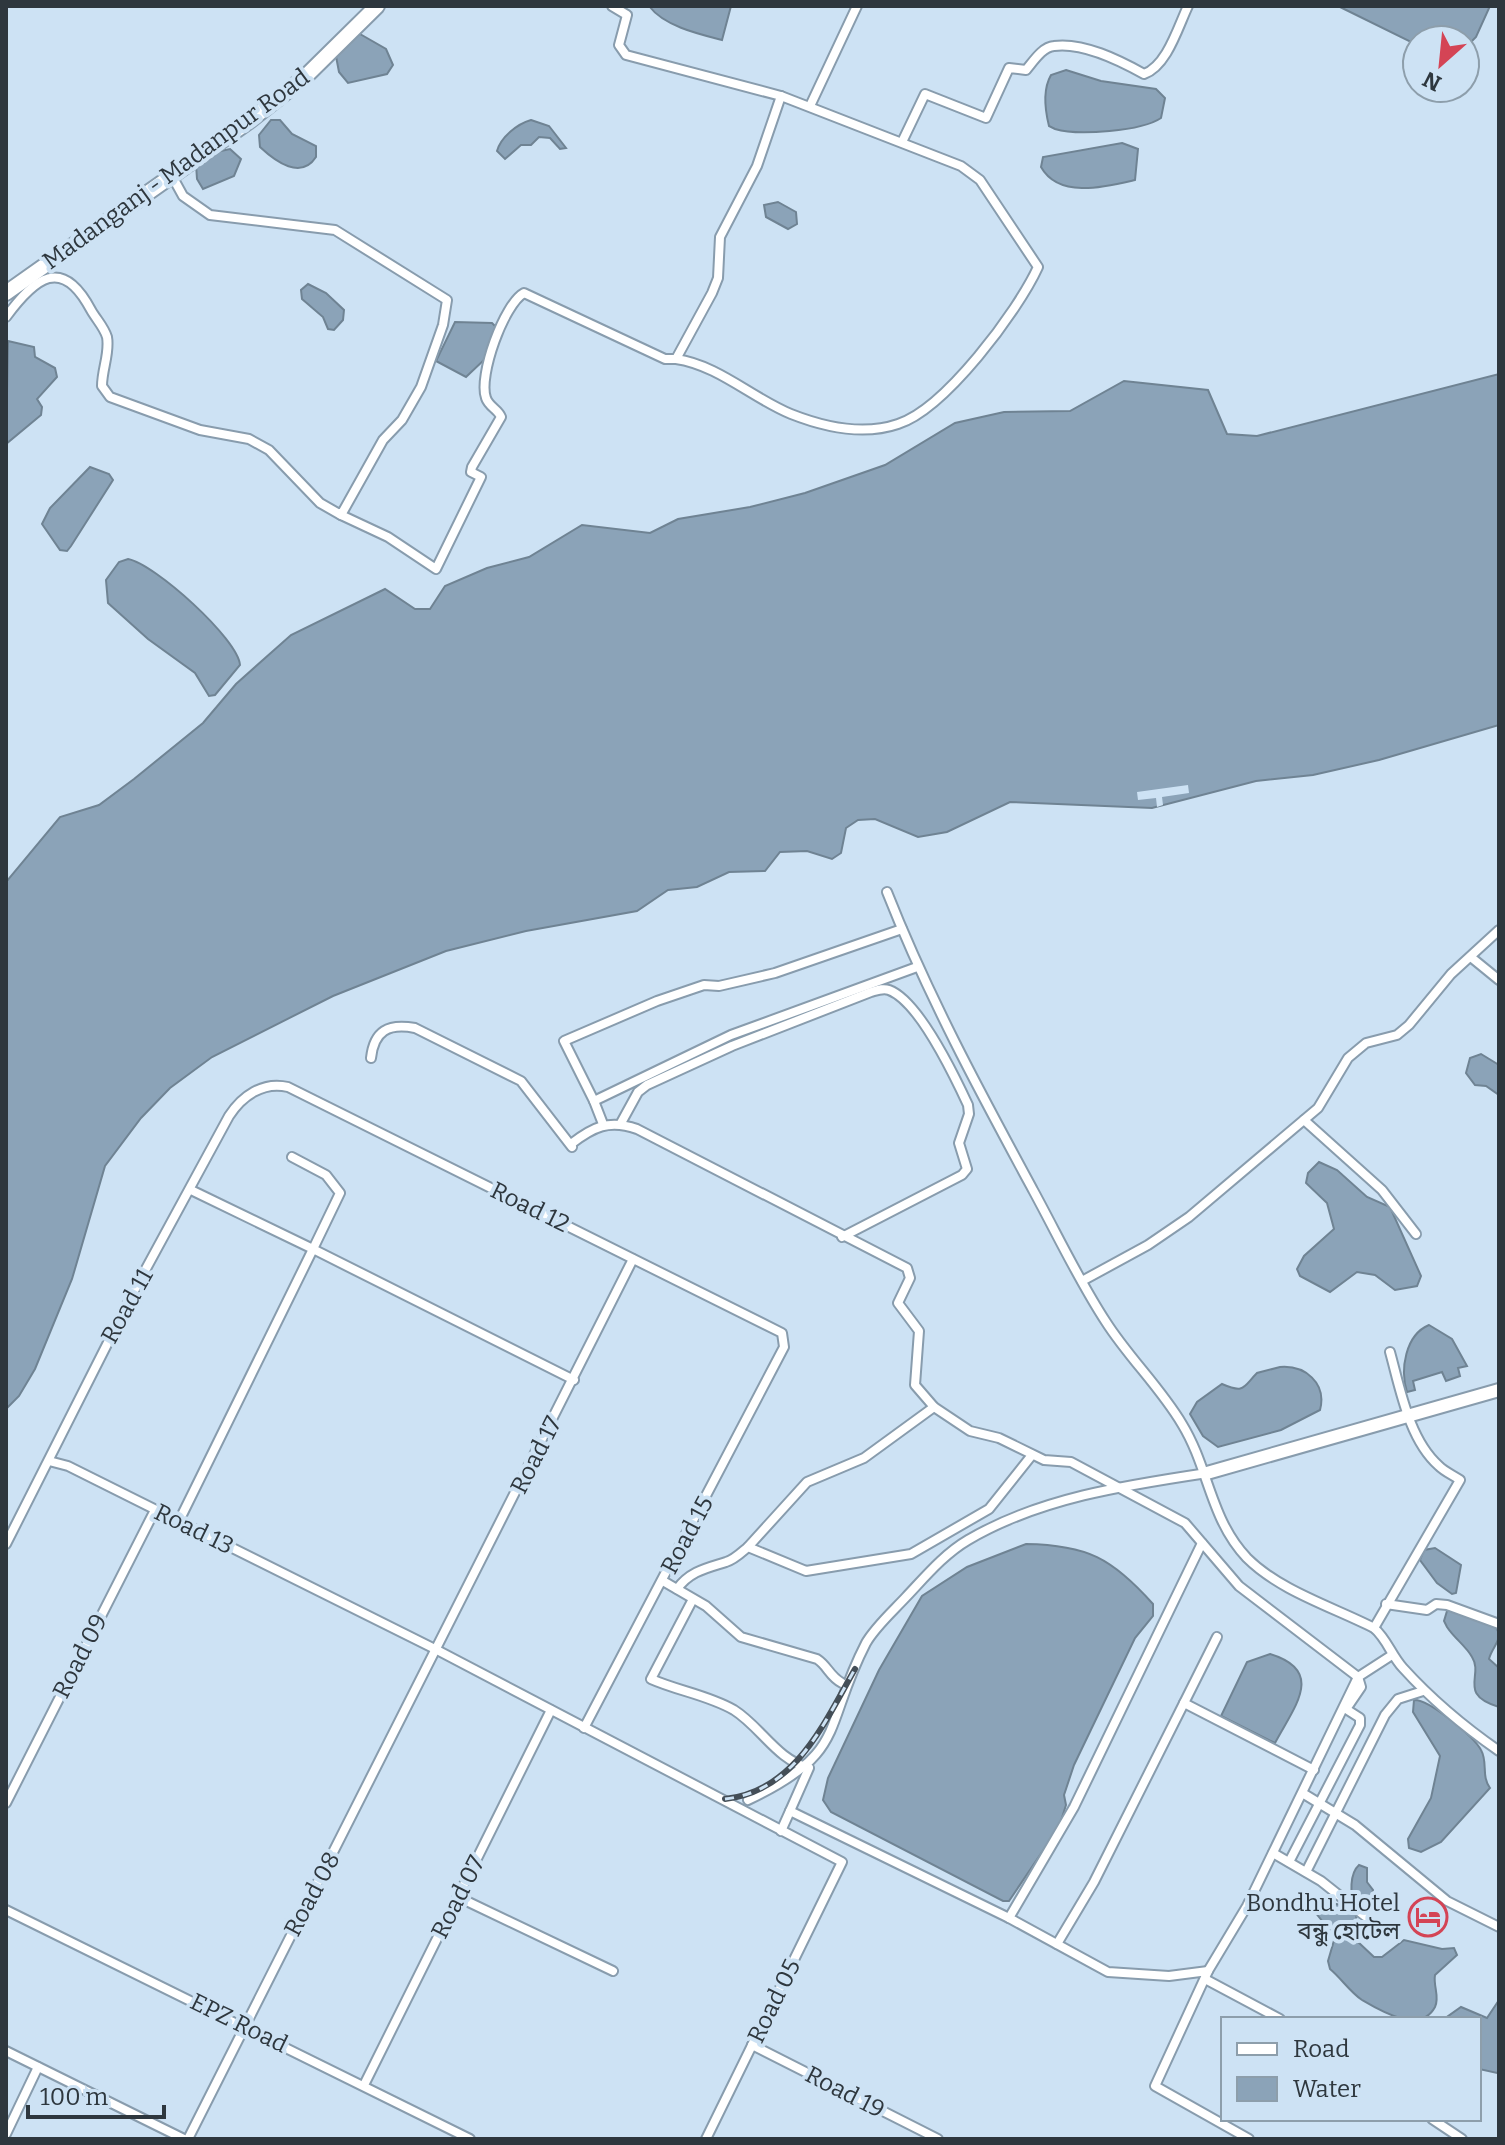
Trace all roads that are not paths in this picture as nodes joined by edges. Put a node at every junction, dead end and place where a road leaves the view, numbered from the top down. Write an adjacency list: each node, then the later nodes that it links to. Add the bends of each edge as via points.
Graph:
1 (377, 6): 8 (main road, Madanganj - Madanpur Road, via 305,77)
2 (612, 6): 5 (street, via 627,15 619,45 626,55)
3 (857, 6): 6 (street)
4 (1188, 6): 7 (street, via 1152,71 1144,74 1089,50 1054,46 1026,70 1009,68 986,118 925,94)
5 (781, 96): 6 (street); 11 (street, via 757,166 720,237 718,278)
6 (810, 106): 7 (street)
7 (902, 142): 11 (street, via 975,174 1038,267 976,359 947,390 900,424 838,428 787,412 702,366)
8 (171, 175): 9 (main road, Madanganj - Madanpur Road); 12 (street, via 183,196 210,215 335,230 447,300 421,387 383,440)
9 (6, 293)
10 (6, 317): 12 (street, via 37,281 51,275 67,280 106,332 102,386 110,397 200,430 249,439 269,450 320,503)
11 (676, 359): 12 (street, via 605,333 530,294 519,296 497,336 485,384 487,401 501,417 472,467 471,472 481,477 436,569 388,537)
12 (341, 515)
13 (887, 892): 14 (street)
14 (902, 929): 17 (street); 21 (street, via 775,973 692,989 564,1041)
15 (1499, 930): 16 (street)
16 (1472, 958): 18 (street); 22 (street, via 1397,1035 1366,1043 1348,1058 1326,1099)
17 (917, 967): 21 (street, via 731,1035); 31 (street)
18 (1499, 980)
19 (371, 1058): 24 (street, via 380,1032 400,1025 415,1028 521,1081 572,1146)
20 (268, 1085): 26 (street, Road 11, via 236,1105); 30 (street, Road 12, via 288,1087)
21 (594, 1101): 24 (street)
22 (1304, 1120): 27 (street, via 1382,1190); 31 (street, via 1189,1217)
23 (621, 1123): 24 (street); 28 (street); 28 (street, via 638,1092 682,1068 871,992 885,988 895,993 912,1009 968,1105 959,1143 967,1169)
24 (603, 1124)
25 (292, 1157): 29 (street, via 339,1188)
26 (191, 1190): 29 (street); 39 (street, Road 11)
27 (1416, 1234)
28 (842, 1237): 36 (street, via 911,1272 898,1303 919,1331 915,1385)
29 (313, 1249): 34 (street); 43 (street)
30 (633, 1259): 32 (street, Road 12, via 782,1333); 34 (street, Road 17)
31 (1082, 1281): 40 (street, via 1107,1324 1169,1403)
32 (785, 1340): 47 (street, Road 15)
33 (1390, 1352): 37 (street)
34 (574, 1380): 54 (street, Road 17)
35 (1499, 1390): 37 (street)
36 (934, 1407): 38 (street, via 970,1431); 46 (street, via 864,1458 807,1482)
37 (1409, 1416): 40 (street); 50 (street, via 1428,1454 1460,1480)
38 (1032, 1455): 41 (street, via 1071,1462); 46 (street, via 989,1509 911,1554 806,1571)
39 (49, 1461): 42 (street, Road 13); 45 (street, Road 11)
40 (1207, 1473): 41 (street); 52 (street, via 1218,1514 1248,1558 1302,1593)
41 (1119, 1487): 44 (street, via 1185,1523); 65 (street, via 1040,1510 982,1533 952,1552 868,1640 828,1743 809,1766)
42 (155, 1510): 43 (street, Road 13); 66 (street, Road 09)
43 (179, 1521): 54 (street, Road 13)
44 (1202, 1543): 56 (street, via 1239,1586); 78 (street, via 1074,1807)
45 (6, 1544)
46 (748, 1547): 48 (street, via 693,1574)
47 (663, 1581): 48 (street); 61 (street, Road 15)
48 (677, 1589): 49 (street)
49 (693, 1599): 57 (street, via 741,1637 817,1659); 68 (street, via 651,1679 735,1711 795,1764 809,1768)
50 (1386, 1604): 51 (street, via 1427,1610 1447,1605); 52 (street)
51 (1499, 1624)
52 (1374, 1628): 55 (street)
53 (1217, 1637): 59 (street)
54 (437, 1650): 60 (street, Road 13); 84 (street, Road 08)
55 (1392, 1655): 56 (street); 58 (street)
56 (1358, 1677): 63 (street); 67 (street, via 1361,1687 1346,1709 1360,1718 1360,1725)
57 (842, 1683)
58 (1423, 1691): 62 (street); 69 (street, via 1398,1699 1391,1707)
59 (1184, 1703): 63 (street); 80 (street)
60 (551, 1710): 61 (street, Road 13); 75 (street, Road 07)
61 (584, 1728): 70 (street, Road 13)
62 (1499, 1751)
63 (1314, 1770): 64 (street)
64 (1304, 1794): 67 (street); 71 (street)
65 (748, 1800)
66 (6, 1803)
67 (1319, 1803): 69 (street); 73 (street)
68 (790, 1811): 70 (street); 78 (street)
69 (1335, 1813): 74 (street); 79 (street, via 1447,1901)
70 (781, 1831): 72 (street, Road 13)
71 (1273, 1853): 73 (street); 82 (street)
72 (842, 1862): 85 (street, Road 05)
73 (1289, 1862): 74 (street)
74 (1306, 1872): 77 (street)
75 (458, 1897): 81 (street); 88 (street, Road 07)
76 (6, 1910): 84 (street, EPZ Road)
77 (1365, 1916)
78 (1009, 1918): 80 (street)
79 (1499, 1927)
80 (1057, 1944): 82 (street, via 1108,1972)
81 (613, 1971)
82 (1207, 1975): 83 (street); 96 (street, via 1155,2086)
83 (1277, 2017)
84 (243, 2026): 88 (street, EPZ Road); 92 (street, Road 08)
85 (752, 2045): 94 (street, Road 05); 95 (street, Road 19)
86 (6, 2051): 87 (street)
87 (38, 2067): 90 (street); 92 (street)
88 (364, 2085): 91 (street, EPZ Road)
89 (1435, 2121): 97 (street)
90 (6, 2134)
91 (455, 2136): 93 (street, EPZ Road)
92 (186, 2139)
93 (470, 2139)
94 (706, 2139)
95 (938, 2139)
96 (1249, 2139)
97 (1462, 2139)

